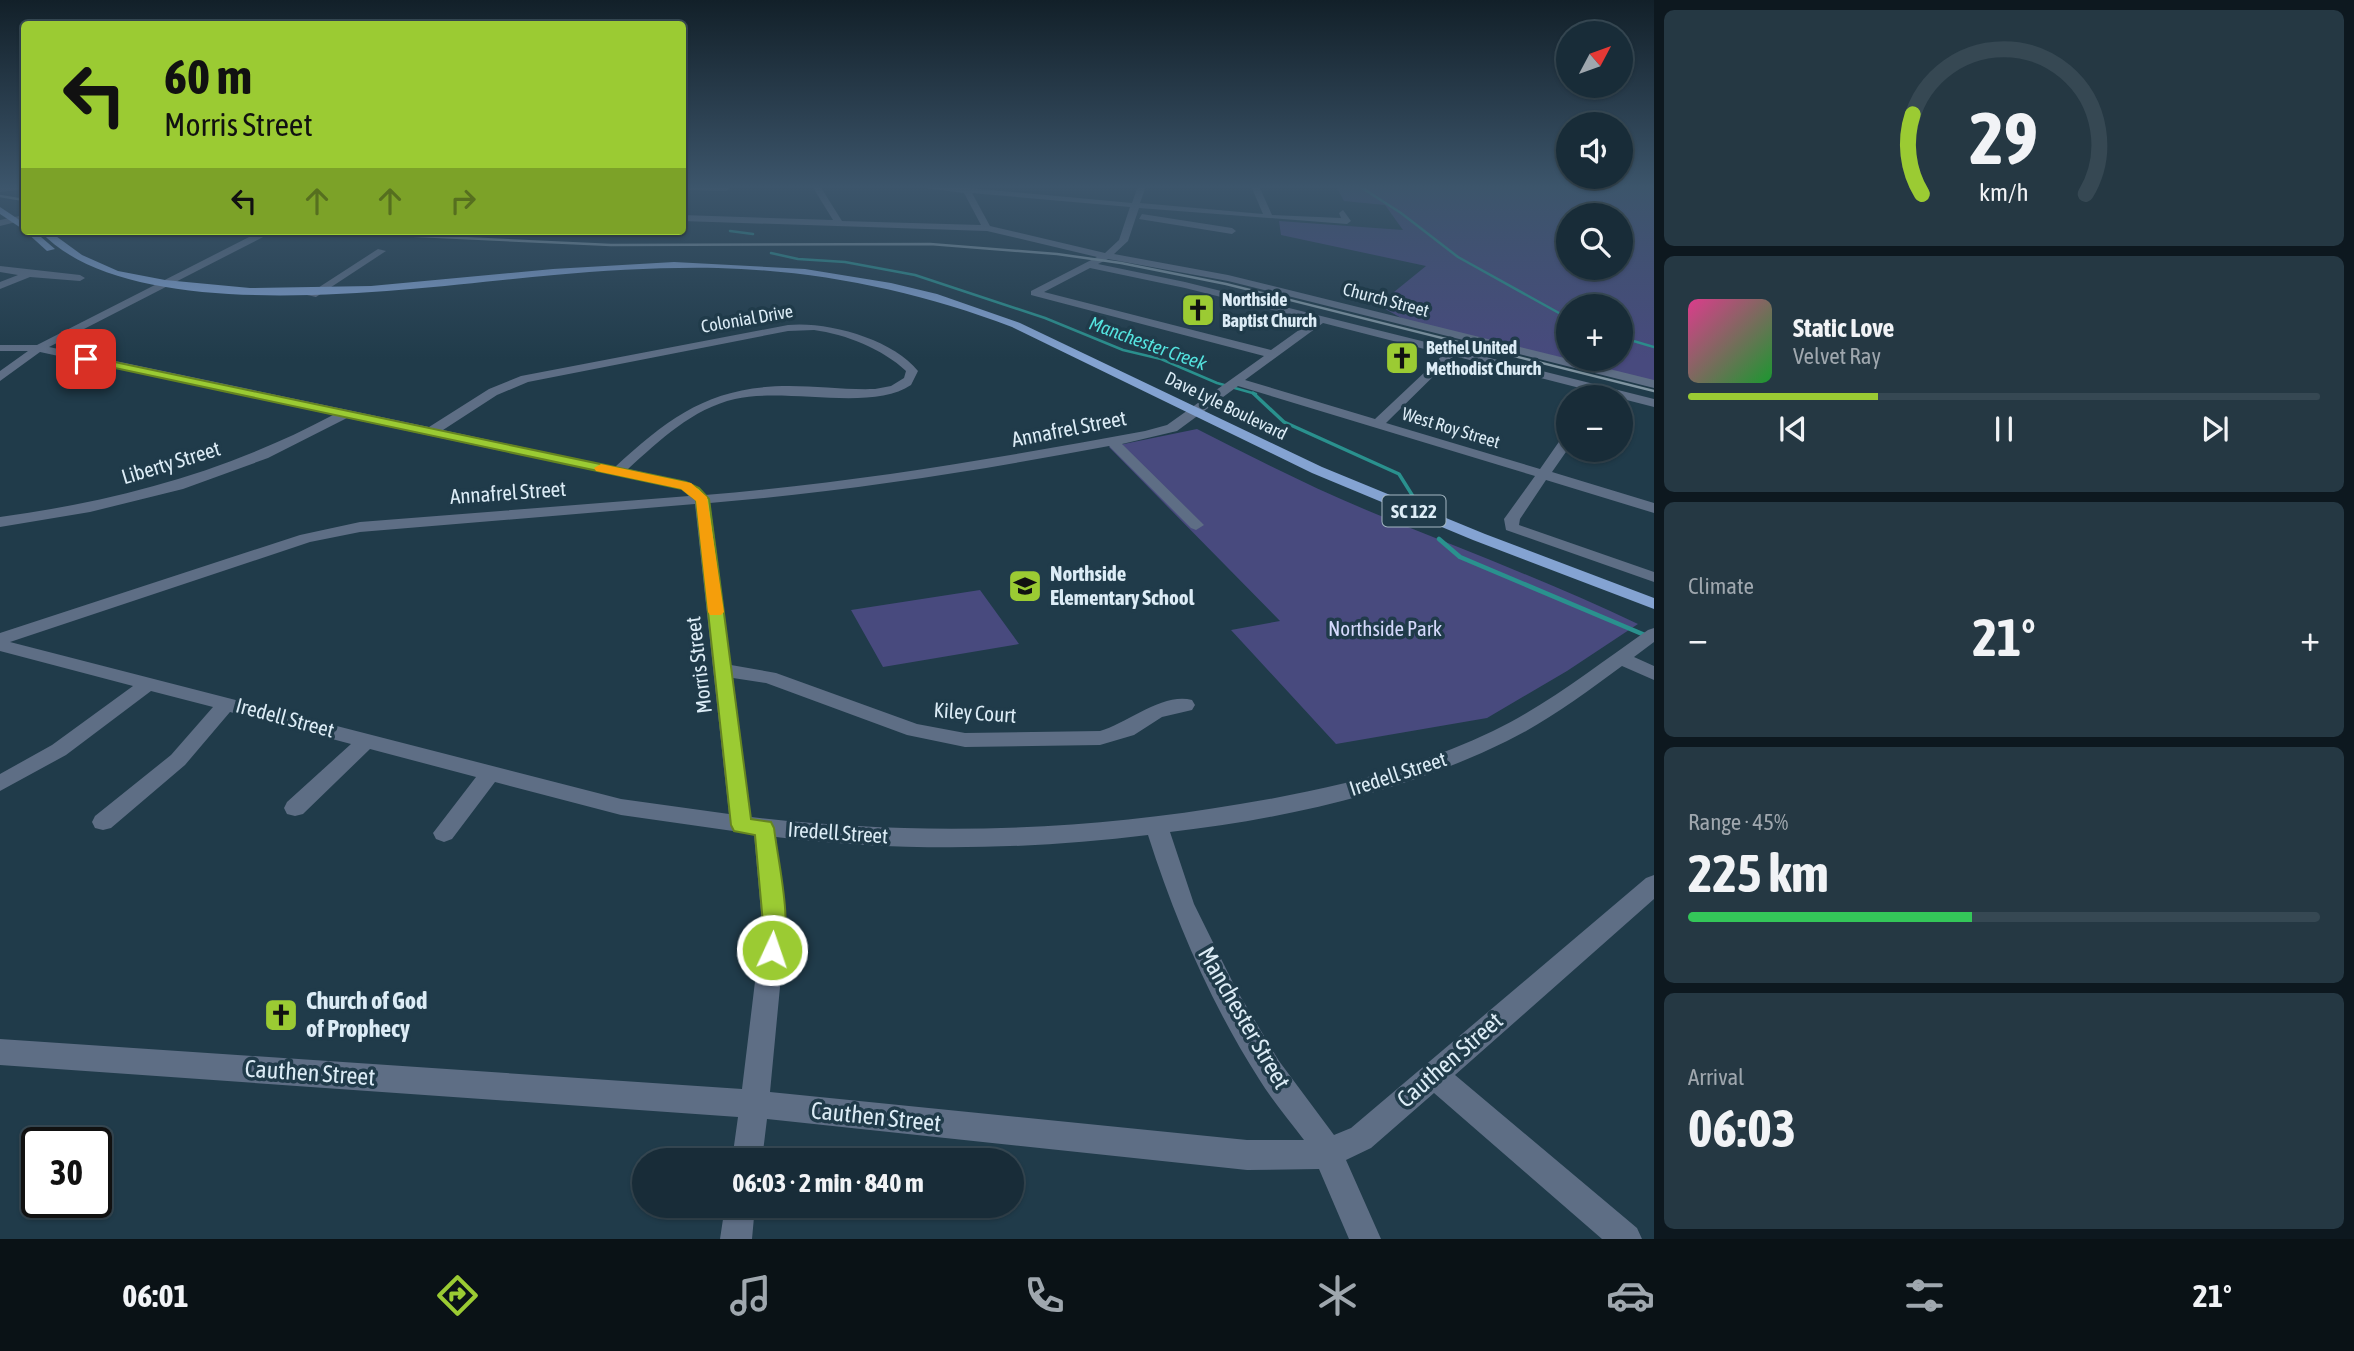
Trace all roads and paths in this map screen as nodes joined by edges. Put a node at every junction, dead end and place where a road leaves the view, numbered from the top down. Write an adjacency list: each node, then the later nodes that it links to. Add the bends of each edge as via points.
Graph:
1 (47, 244): 15 (main road, Dave Lyle Boulevard / SC 122, via 80,268)
2 (60, 244): 15 (main road, Dave Lyle Boulevard / SC 122, via 92,265)
3 (243, 244): 15 (street)
4 (1044, 244): 6 (street)
5 (1120, 244): 8 (street)
6 (1058, 247): 8 (street); 8 (street)
7 (381, 251): 17 (street)
8 (1104, 257): 9 (street); 10 (street)
9 (1119, 262): 14 (street); 24 (street, Church Street, via 1254,284)
10 (1087, 265): 14 (street); 22 (street, via 1035,293)
11 (0, 269): 12 (street)
12 (29, 274): 13 (street); 16 (street)
13 (80, 278)
14 (1178, 283): 18 (street)
15 (162, 285): 17 (main road, Dave Lyle Boulevard / SC 122, via 226,295); 20 (street)
16 (0, 286)
17 (316, 293): 29 (main road, Dave Lyle Boulevard / SC 122, via 382,293 568,270 675,265 764,267 862,279 993,316)
18 (1322, 319): 21 (street); 22 (street, Annafrel Street)
19 (0, 348): 20 (street)
20 (37, 349): 23 (street); 30 (street)
21 (1452, 352): 26 (street); 31 (street)
22 (1272, 354): 25 (street, Annafrel Street)
23 (0, 377)
24 (1654, 384)
25 (1233, 385): 29 (street, Annafrel Street); 31 (street, West Roy Street)
26 (1568, 385)
27 (1633, 400): 28 (street)
28 (1654, 403)
29 (1194, 412): 33 (street, Annafrel Street, via 1172,428); 44 (main road, Dave Lyle Boulevard / SC 122, via 1373,494)
30 (345, 414): 32 (street); 41 (street, Liberty Street, via 306,437 197,480 75,511)
31 (1376, 425): 36 (street, West Roy Street)
32 (431, 432): 35 (street); 35 (street, Colonial Drive, via 493,392 525,379 788,328 846,332 912,371 905,384 880,392 775,390 714,401 679,416)
33 (1113, 442): 38 (street, Annafrel Street, via 875,482); 42 (street)
34 (1556, 456): 36 (street)
35 (617, 472): 37 (street)
36 (1542, 476): 40 (street, West Roy Street); 43 (street, via 1511,527)
37 (686, 486): 38 (street); 39 (street)
38 (760, 495): 39 (street, Annafrel Street)
39 (702, 499): 46 (street, Annafrel Street, via 360,527 306,538); 49 (street, Morris Street)
40 (1654, 508)
41 (0, 522)
42 (1196, 526)
43 (1654, 576)
44 (1654, 604)
45 (1647, 638): 48 (street, Iredell Street)
46 (0, 639)
47 (0, 645): 51 (street, Iredell Street)
48 (1622, 657): 50 (street); 60 (street, Iredell Street, via 1536,717 1428,766 1315,799)
49 (723, 670): 53 (street, Kiley Court, via 769,677 914,730 965,740 1100,738 1127,730 1156,712); 59 (street, Morris Street)
50 (1654, 674)
51 (149, 683): 52 (street, Iredell Street); 56 (street, via 81,738)
52 (227, 703): 54 (street, Iredell Street); 58 (street, via 178,760)
53 (1185, 705)
54 (367, 740): 55 (street, Iredell Street); 57 (street)
55 (491, 772): 59 (street, Iredell Street, via 621,807); 61 (street)
56 (0, 783)
57 (295, 808)
58 (103, 822)
59 (753, 827): 60 (street, Iredell Street, via 878,837 1020,839); 65 (street, Morris Street, via 774,923)
60 (1157, 827): 67 (street, Manchester Street, via 1182,904 1227,997)
61 (444, 833)
62 (1654, 884): 64 (street, Cauthen Street)
63 (0, 1052): 65 (street, Cauthen Street)
64 (1433, 1074): 67 (street, Cauthen Street, via 1361,1138); 71 (street)
65 (754, 1104): 66 (street, Morris Street); 67 (street, Cauthen Street, via 1247,1155)
66 (748, 1148)
67 (1327, 1154): 70 (street, Manchester Street)
68 (739, 1218): 69 (street)
69 (736, 1239)
70 (1365, 1239)
71 (1626, 1239)

